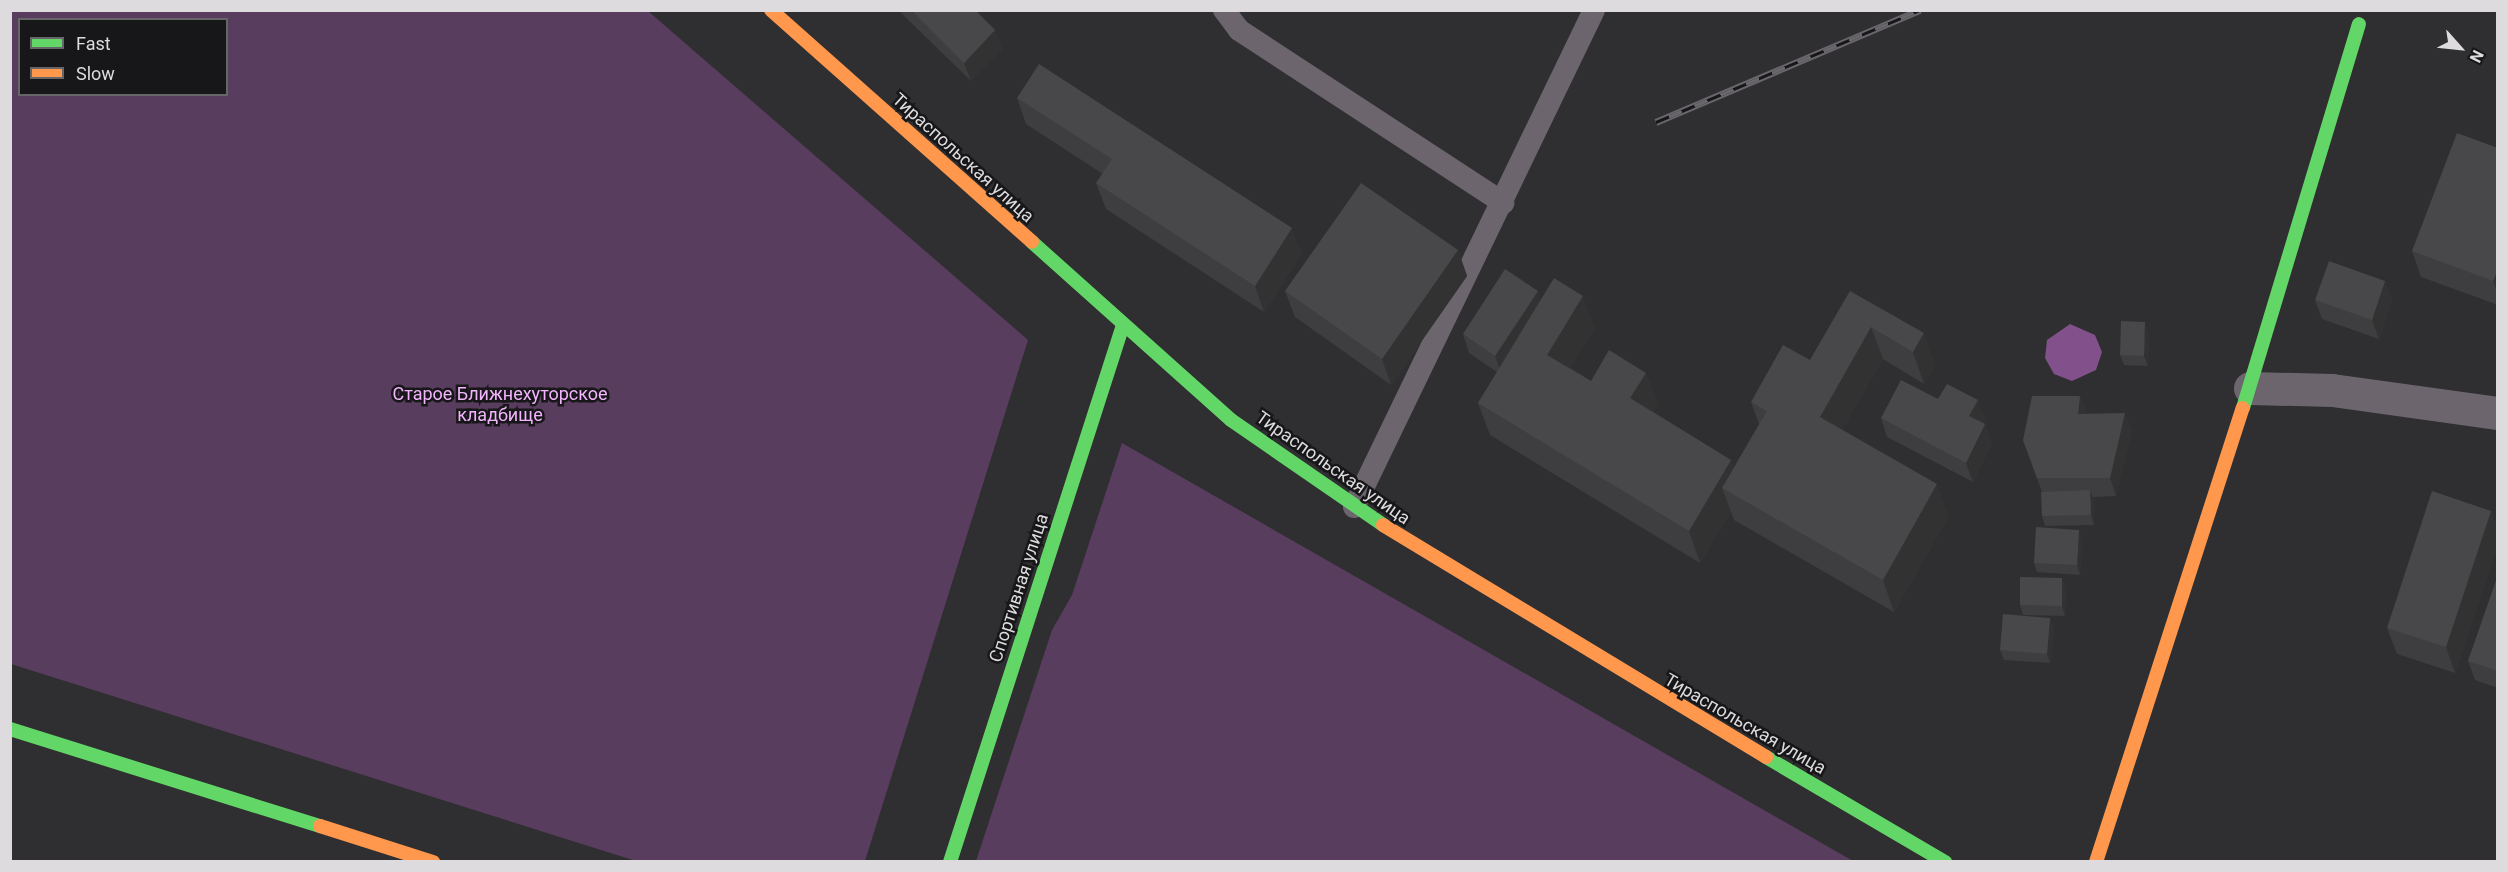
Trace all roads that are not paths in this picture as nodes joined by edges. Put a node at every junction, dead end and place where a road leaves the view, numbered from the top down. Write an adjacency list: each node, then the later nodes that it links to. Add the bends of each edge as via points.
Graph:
1 (771, 10): 6 (street, Тираспольская улица)
2 (1224, 10): 5 (lane, via 1239,30)
3 (1594, 10): 5 (lane)
4 (2359, 24): 7 (street)
5 (1503, 203): 9 (lane)
6 (1123, 326): 9 (street, Тираспольская улица, via 1232,420); 12 (street, Спортивная улица)
7 (2250, 388): 8 (street, via 2332,390); 14 (street)
8 (2498, 413)
9 (1354, 507): 13 (street, Тираспольская улица, via 1515,609)
10 (10, 729): 11 (street)
11 (432, 861)
12 (950, 861)
13 (1945, 861)
14 (2096, 861)

